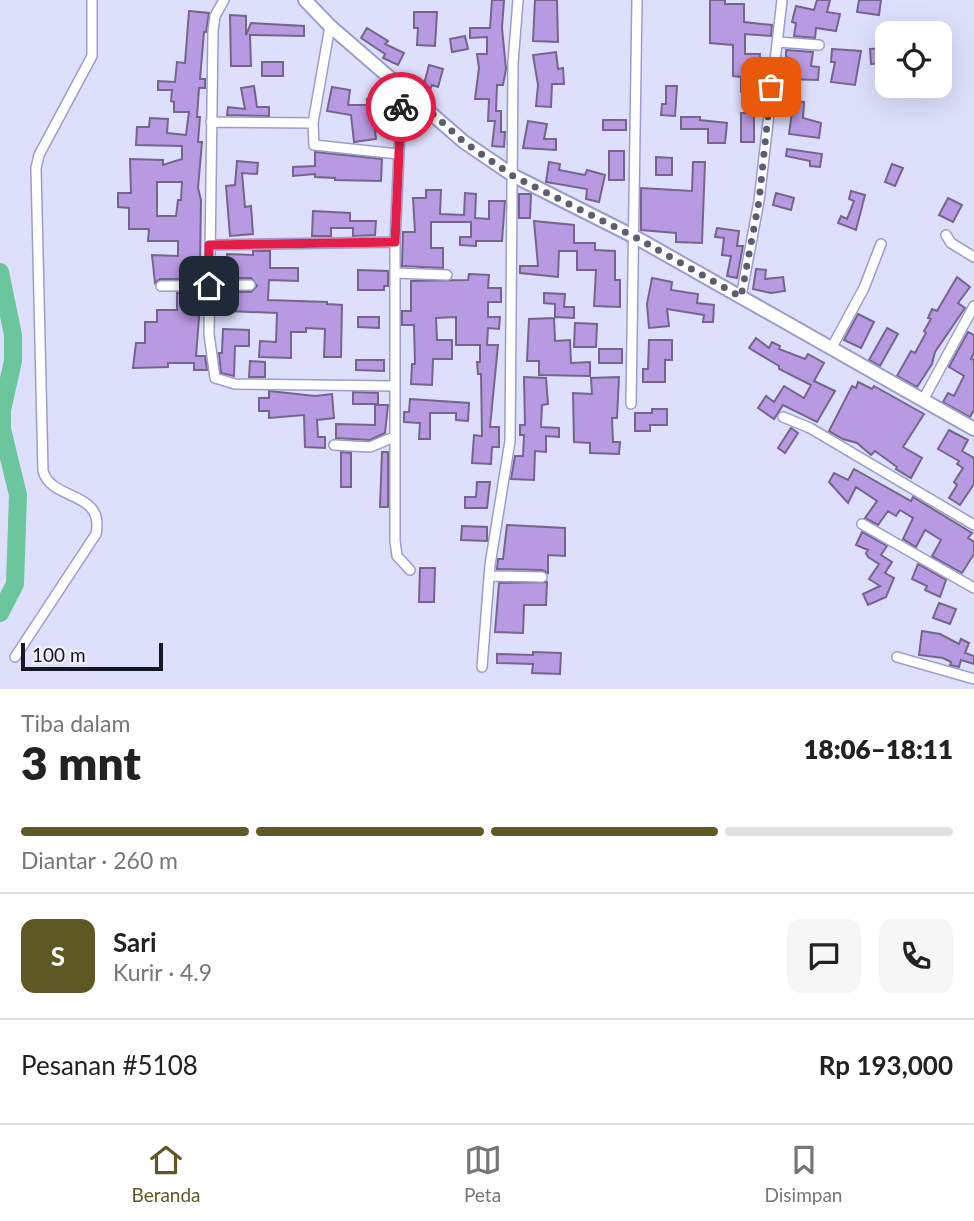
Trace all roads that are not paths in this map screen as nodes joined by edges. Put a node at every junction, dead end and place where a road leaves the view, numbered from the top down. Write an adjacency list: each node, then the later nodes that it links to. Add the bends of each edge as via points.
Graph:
1 (92, 0): 42 (street, via 92,56 39,155 34,184 43,471 50,483 87,504 98,518 96,534)
2 (224, 0): 11 (street, via 214,23)
3 (305, 0): 7 (main road)
4 (518, 0): 14 (street)
5 (637, 0): 16 (street)
6 (782, 0): 8 (street)
7 (330, 26): 10 (main road); 12 (street)
8 (777, 42): 9 (street); 26 (street, via 759,201)
9 (819, 45)
10 (402, 86): 13 (street); 14 (main road, via 464,142)
11 (211, 122): 12 (street); 19 (street)
12 (313, 123): 13 (street, via 317,147)
13 (398, 154): 17 (street)
14 (513, 176): 16 (main road); 39 (street, via 510,441)
15 (946, 235): 20 (street)
16 (635, 237): 26 (main road); 31 (street)
17 (395, 242): 19 (street); 21 (street)
18 (881, 244): 28 (street, via 864,288)
19 (209, 245): 25 (street)
20 (974, 257)
21 (395, 273): 22 (street); 29 (street)
22 (447, 275)
23 (250, 285): 25 (street)
24 (161, 286): 25 (street)
25 (209, 286): 29 (street, via 211,363 220,381)
26 (741, 297): 28 (main road)
27 (974, 306): 30 (street)
28 (832, 347): 30 (main road)
29 (394, 386): 34 (street)
30 (923, 400): 33 (main road)
31 (631, 404)
32 (783, 417): 37 (street, via 810,428)
33 (972, 424)
34 (394, 437): 35 (street, via 370,447); 38 (street, via 396,550)
35 (334, 444)
36 (862, 524): 41 (street)
37 (974, 525)
38 (410, 570)
39 (489, 576): 40 (street); 44 (street)
40 (542, 577)
41 (974, 589)
42 (15, 657)
43 (897, 657): 45 (street)
44 (482, 667)
45 (974, 679)

